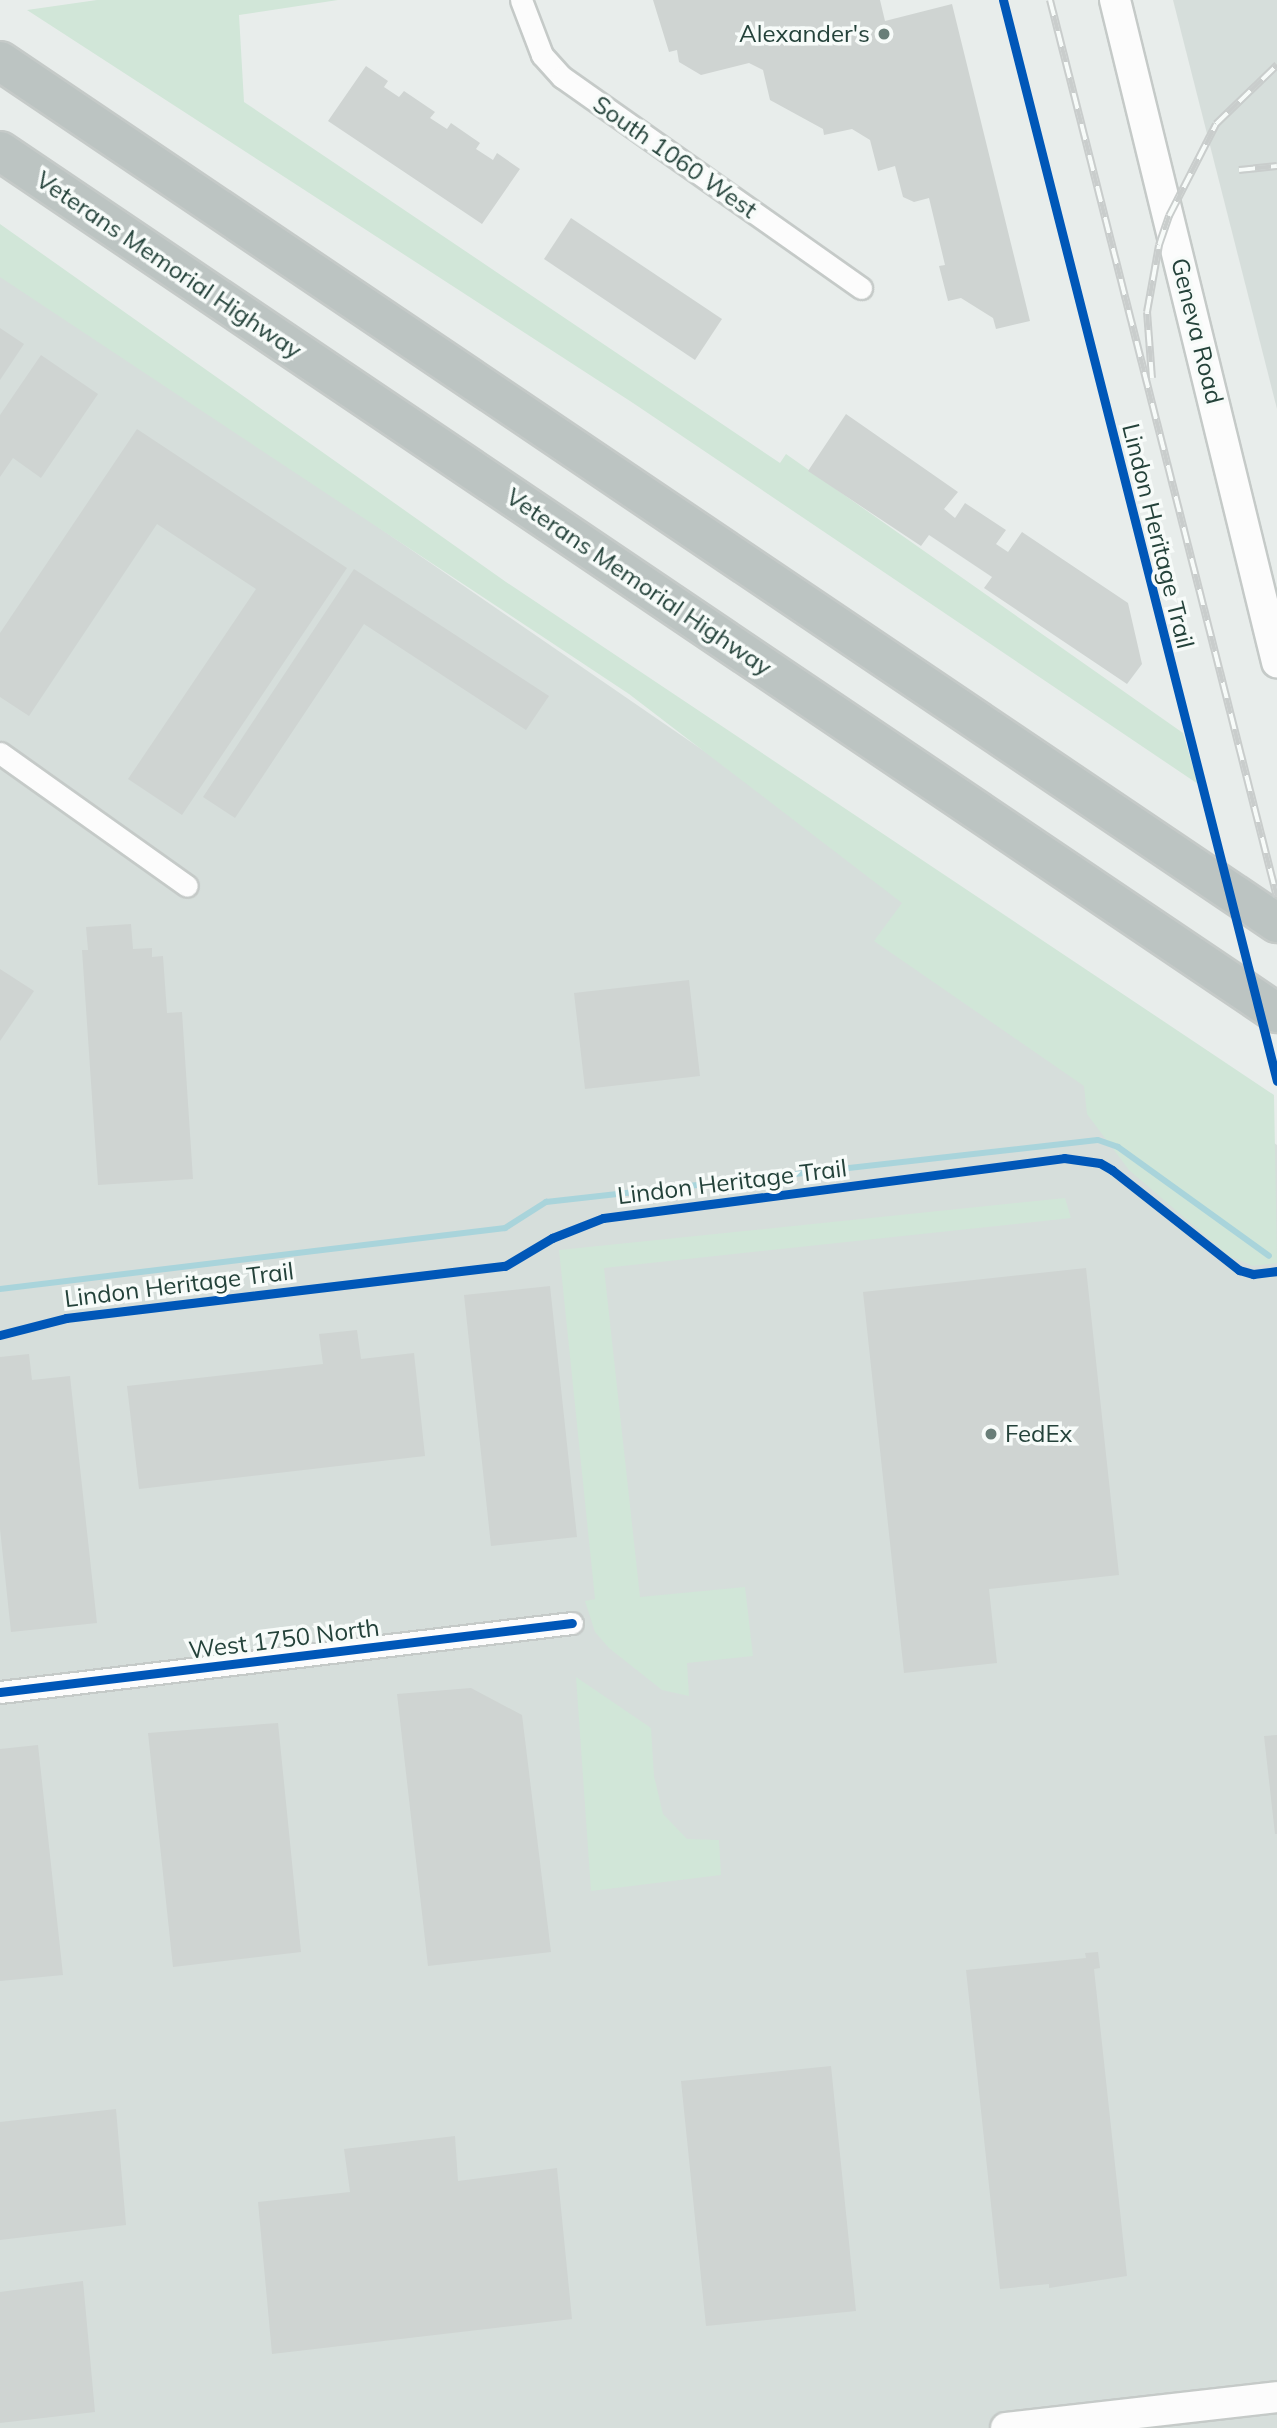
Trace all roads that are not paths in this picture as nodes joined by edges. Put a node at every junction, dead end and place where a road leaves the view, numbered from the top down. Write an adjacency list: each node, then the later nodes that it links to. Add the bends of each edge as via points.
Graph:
1 (521, 0): 5 (street, South 1060 West, via 542,55 562,77)
2 (1115, 0): 6 (main road, Geneva Road)
3 (0, 61): 9 (highway)
4 (0, 151): 10 (highway, Veterans Memorial Highway)
5 (861, 288)
6 (1277, 662)
7 (0, 753): 8 (street)
8 (187, 886)
9 (1277, 923)
10 (1277, 1013)
11 (572, 1623): 12 (street, West 1750 North)
12 (0, 1692)
13 (1277, 2397): 14 (main road)
14 (1006, 2428)

